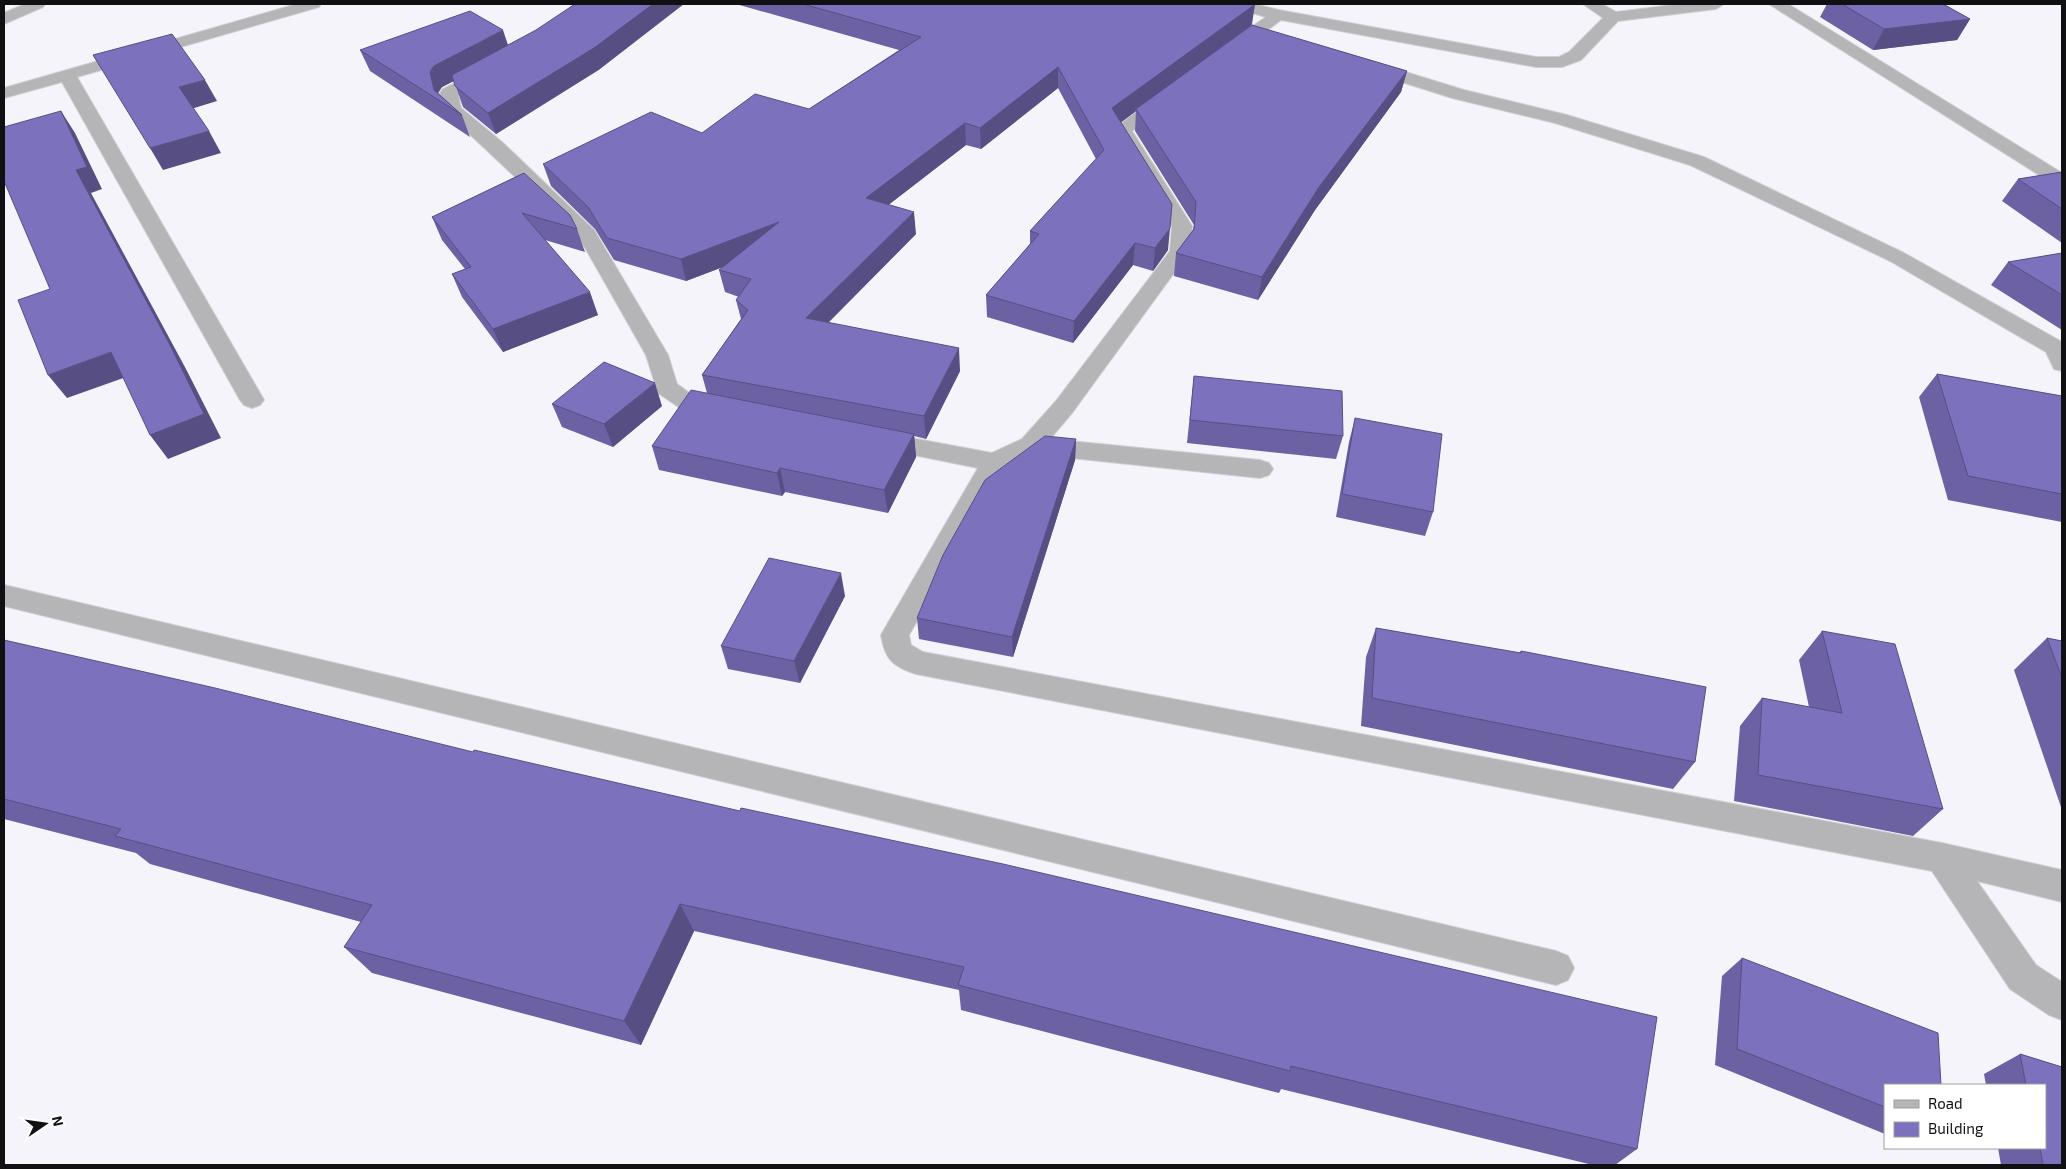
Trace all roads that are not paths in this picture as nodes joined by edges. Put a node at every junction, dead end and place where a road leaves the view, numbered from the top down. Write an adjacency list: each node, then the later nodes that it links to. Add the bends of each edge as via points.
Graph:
1 (37, 4): 9 (street)
2 (313, 4): 13 (street)
3 (1237, 4): 7 (street)
4 (1591, 4): 8 (street)
5 (1716, 4): 8 (street)
6 (1777, 4): 16 (street)
7 (1278, 15): 8 (street, via 1536,62 1562,62 1575,56); 11 (street, via 1266,33)
8 (1613, 17)
9 (4, 19)
10 (509, 60): 19 (street, via 449,93 453,110 496,146 587,234 657,355 666,388 688,403)
11 (1217, 60)
12 (1348, 60): 17 (street, via 1458,94 1561,118 1696,161 1897,257 2056,348)
13 (66, 74): 15 (street); 18 (street)
14 (1185, 83): 21 (street, via 1122,130 1182,226 1180,251 1064,407)
15 (4, 93)
16 (2062, 181)
17 (2062, 364)
18 (252, 400)
19 (736, 412)
20 (860, 436): 22 (street)
21 (1031, 445): 22 (street); 23 (street)
22 (994, 462): 25 (street, via 895,634 898,651 916,662)
23 (1260, 469)
24 (4, 595): 27 (street)
25 (1942, 858): 26 (street); 28 (street, via 2023,977)
26 (2062, 886)
27 (1556, 968)
28 (2062, 1002)

